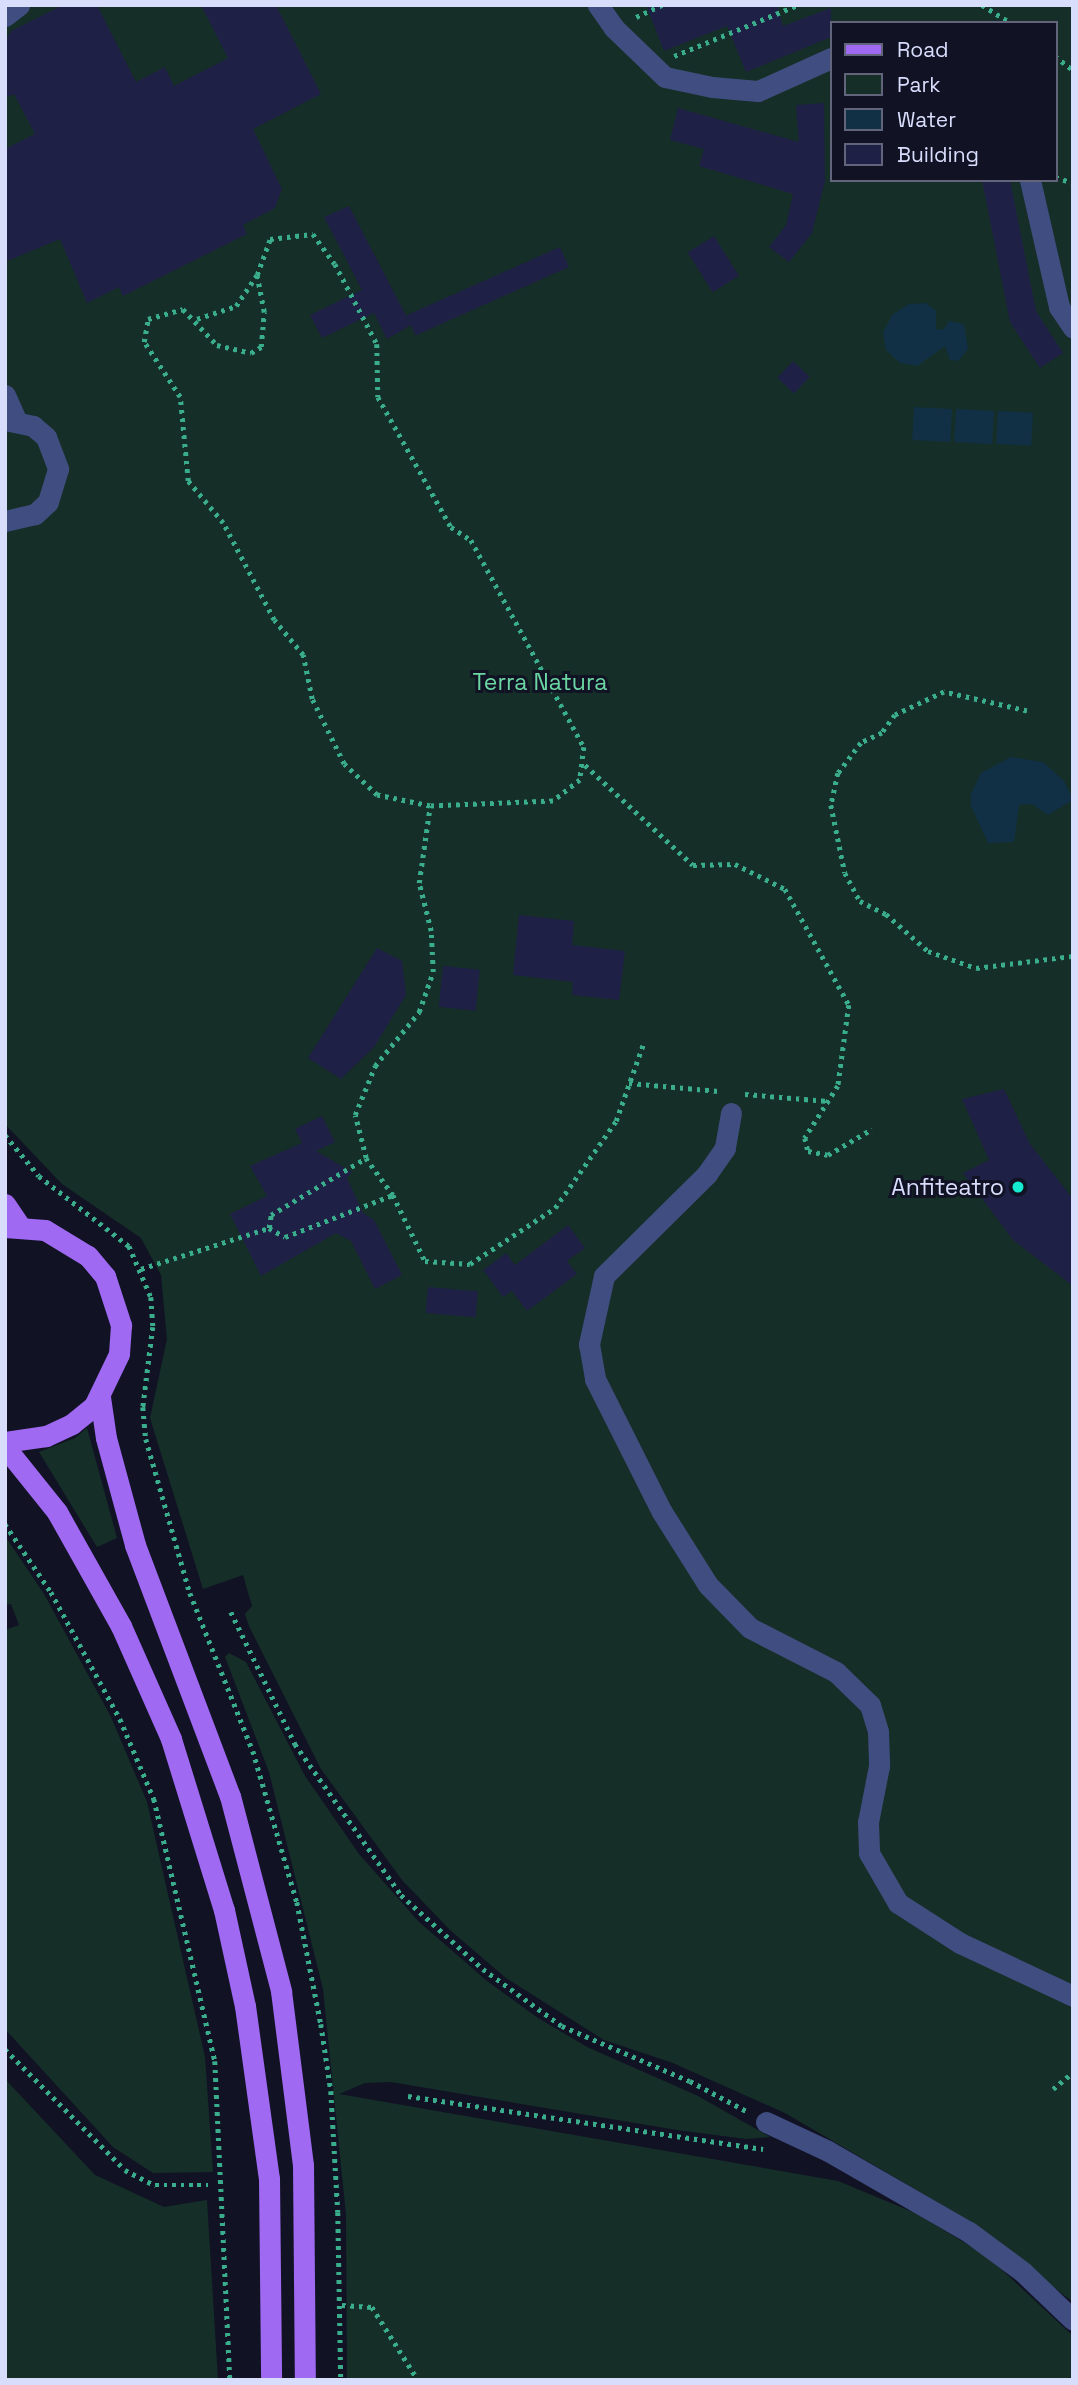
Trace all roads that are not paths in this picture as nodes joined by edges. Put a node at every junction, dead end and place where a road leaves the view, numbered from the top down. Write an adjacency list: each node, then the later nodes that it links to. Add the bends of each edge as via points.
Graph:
1 (19, 5): 3 (street)
2 (598, 5): 4 (street, via 614,29 665,77 758,92)
3 (5, 16)
4 (830, 58)
5 (1030, 182): 6 (street, via 1059,307)
6 (1073, 328)
7 (5, 395): 8 (street)
8 (11, 420): 9 (street, via 46,437 55,452 58,469)
9 (52, 493): 10 (street, via 35,514); 11 (street)
10 (5, 521)
11 (50, 524)
12 (731, 1114): 17 (street, via 725,1148 707,1174 604,1276 589,1344 595,1379 663,1512 708,1584 750,1628 836,1672 870,1705 878,1732 880,1766 868,1822 869,1853 898,1903 960,1943)
13 (5, 1204): 14 (main road)
14 (12, 1226): 15 (main road, via 68,1241 105,1276 121,1325 120,1354)
15 (100, 1397): 16 (main road, via 72,1424 46,1436); 21 (main road, via 106,1438 135,1545 230,1796 281,1991 303,2165)
16 (5, 1444): 20 (main road, via 57,1512 121,1626 171,1739 225,1910 245,2006 269,2178)
17 (1073, 1996)
18 (766, 2122): 19 (street, via 828,2151 969,2232 1023,2272)
19 (1073, 2320)
20 (271, 2380)
21 (305, 2380)

